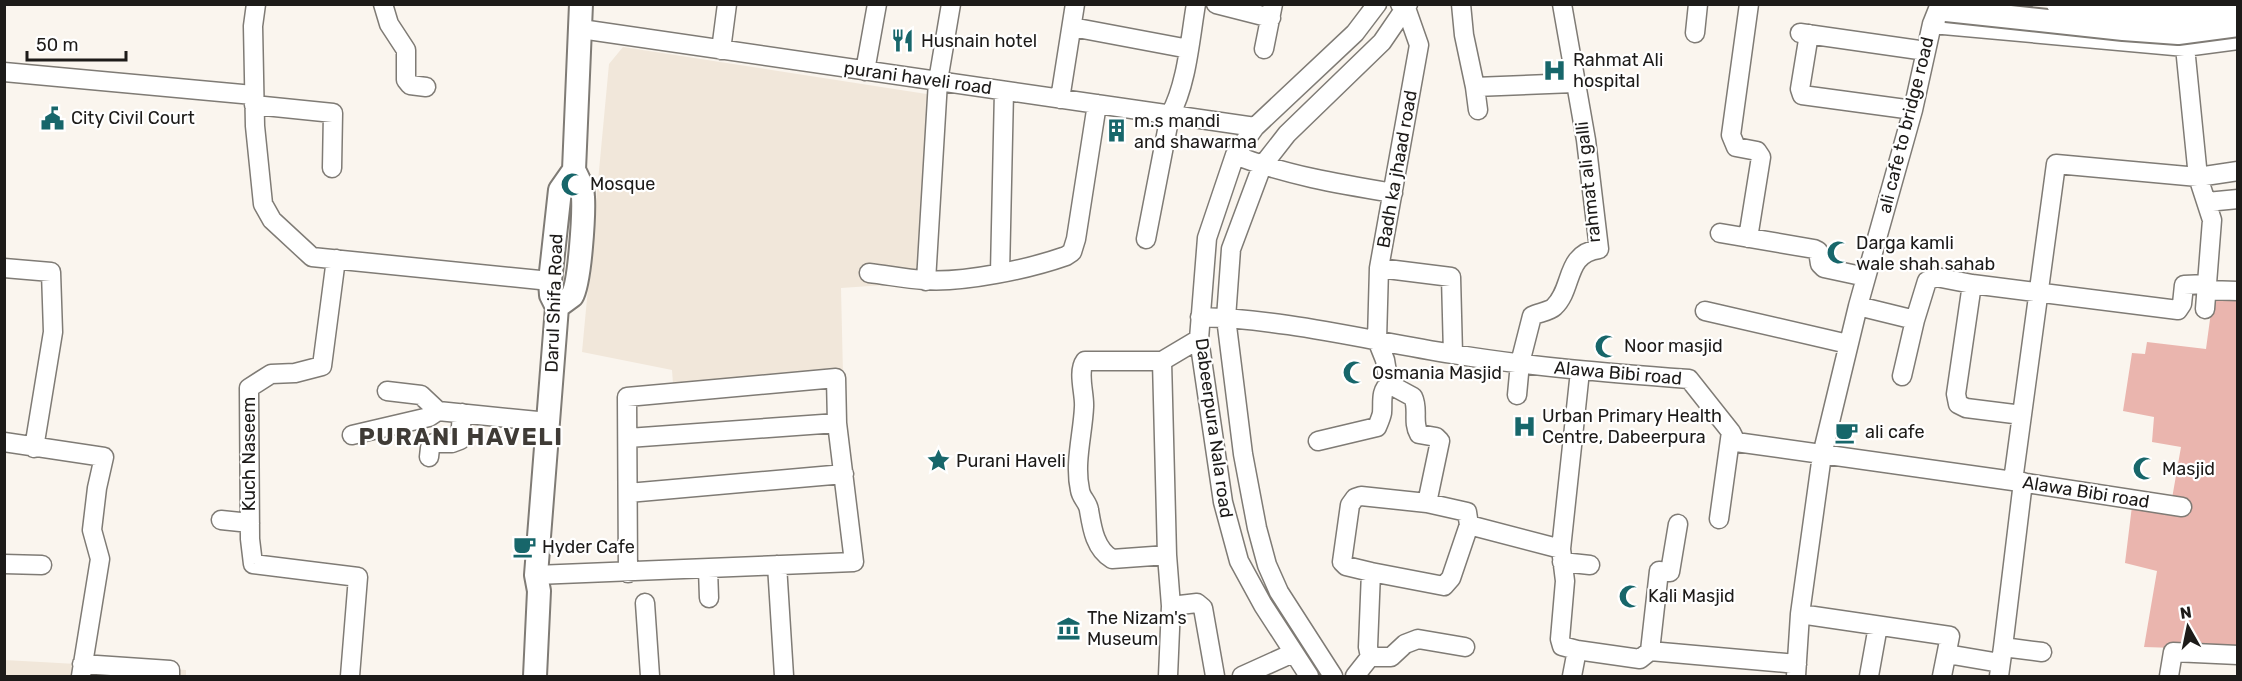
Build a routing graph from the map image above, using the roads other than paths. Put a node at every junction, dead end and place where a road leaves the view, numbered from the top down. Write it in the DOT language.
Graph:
graph roads {
  1 [pos="256,4"];
  2 [pos="382,4"];
  3 [pos="581,4"];
  4 [pos="728,4"];
  5 [pos="877,4"];
  6 [pos="951,4"];
  7 [pos="1075,4"];
  8 [pos="1196,4"];
  9 [pos="1216,4"];
  10 [pos="1377,4"];
  11 [pos="1461,4"];
  12 [pos="1562,4"];
  13 [pos="1698,4"];
  14 [pos="1749,4"];
  15 [pos="2058,4"];
  16 [pos="2210,4"];
  17 [pos="1404,6"];
  18 [pos="2238,9"];
  19 [pos="1272,11"];
  20 [pos="1939,13"];
  21 [pos="2238,25"];
  22 [pos="1072,27"];
  23 [pos="581,29"];
  24 [pos="1695,33"];
  25 [pos="2238,40"];
  26 [pos="2216,44"];
  27 [pos="2185,47"];
  28 [pos="1189,49"];
  29 [pos="721,50"];
  30 [pos="1264,50"];
  31 [pos="1926,51"];
  32 [pos="865,71"];
  33 [pos="4,72"];
  34 [pos="938,81"];
  35 [pos="1574,83"];
  36 [pos="426,87"];
  37 [pos="1475,87"];
  38 [pos="1004,91"];
  39 [pos="1060,99"];
  40 [pos="254,100"];
  41 [pos="1097,104"];
  42 [pos="1478,110"];
  43 [pos="1913,110"];
  44 [pos="1170,115"];
  45 [pos="1255,127"];
  46 [pos="1235,155"];
  47 [pos="1262,166"];
  48 [pos="332,168"];
  49 [pos="574,170"];
  50 [pos="2238,171"];
  51 [pos="2198,177"];
  52 [pos="1393,193"];
  53 [pos="2238,200"];
  54 [pos="2207,202"];
  55 [pos="1720,233"];
  56 [pos="1748,238"];
  57 [pos="1146,239"];
  58 [pos="336,259"];
  59 [pos="4,268"];
  60 [pos="1379,268"];
  61 [pos="869,273"];
  62 [pos="1000,273"];
  63 [pos="1866,277"];
  64 [pos="550,280"];
  65 [pos="926,280"];
  66 [pos="1972,284"];
  67 [pos="2207,287"];
  68 [pos="2238,291"];
  69 [pos="2040,292"];
  70 [pos="1858,306"];
  71 [pos="557,307"];
  72 [pos="2205,309"];
  73 [pos="1706,311"];
  74 [pos="1200,317"];
  75 [pos="1226,318"];
  76 [pos="1915,320"];
  77 [pos="1199,339"];
  78 [pos="1377,339"];
  79 [pos="1848,344"];
  80 [pos="1453,354"];
  81 [pos="1162,361"];
  82 [pos="1520,363"];
  83 [pos="1580,371"];
  84 [pos="1902,376"];
  85 [pos="1389,384"];
  86 [pos="387,391"];
  87 [pos="1516,395"];
  88 [pos="438,411"];
  89 [pos="462,413"];
  90 [pos="2022,416"];
  91 [pos="548,422"];
  92 [pos="837,423"];
  93 [pos="1731,432"];
  94 [pos="352,435"];
  95 [pos="628,438"];
  96 [pos="1318,441"];
  97 [pos="6,448"];
  98 [pos="34,448"];
  99 [pos="1822,455"];
  100 [pos="429,457"];
  101 [pos="844,474"];
  102 [pos="2018,482"];
  103 [pos="628,493"];
  104 [pos="1427,503"];
  105 [pos="2182,507"];
  106 [pos="1719,519"];
  107 [pos="221,520"];
  108 [pos="250,523"];
  109 [pos="1678,524"];
  110 [pos="1469,525"];
  111 [pos="1257,528"];
  112 [pos="1231,534"];
  113 [pos="1167,555"];
  114 [pos="1562,555"];
  115 [pos="4,564"];
  116 [pos="42,565"];
  117 [pos="777,565"];
  118 [pos="1590,565"];
  119 [pos="708,569"];
  120 [pos="1371,572"];
  121 [pos="628,573"];
  122 [pos="536,578"];
  123 [pos="709,598"];
  124 [pos="645,603"];
  125 [pos="1171,606"];
  126 [pos="1800,614"];
  127 [pos="1878,626"];
  128 [pos="1465,647"];
  129 [pos="1577,650"];
  130 [pos="1650,651"];
  131 [pos="2042,652"];
  132 [pos="1293,653"];
  133 [pos="1947,654"];
  134 [pos="2238,655"];
  135 [pos="1370,657"];
  136 [pos="2000,662"];
  137 [pos="82,670"];
  138 [pos="1796,670"];
  139 [pos="1166,673"];
  140 [pos="170,676"];
  141 [pos="350,676"];
  142 [pos="524,676"];
  143 [pos="535,676"];
  144 [pos="650,676"];
  145 [pos="784,676"];
  146 [pos="1215,676"];
  147 [pos="1242,676"];
  148 [pos="1309,676"];
  149 [pos="1333,676"];
  150 [pos="1355,676"];
  151 [pos="1572,676"];
  152 [pos="1869,676"];
  153 [pos="1942,676"];
  154 [pos="2169,676"];
  1 -- 40 [label="street"];
  2 -- 36 [label="street"];
  3 -- 23 [label="main road, Darul Shifa Road"];
  4 -- 29 [label="street"];
  5 -- 32 [label="street"];
  6 -- 34 [label="street"];
  7 -- 22 [label="street"];
  8 -- 28 [label="street"];
  9 -- 19 [label="street"];
  10 -- 45 [label="street, Dabeerpura Nala road"];
  11 -- 37 [label="street"];
  12 -- 35 [label="street, rahmat ali galli"];
  13 -- 24 [label="street"];
  14 -- 56 [label="street"];
  15 -- 18 [label="main road, bridge"];
  16 -- 26 [label="street"];
  17 -- 47 [label="street, Dabeerpura Nala road"];
  17 -- 52 [label="street, Badh ka jhaad road"];
  19 -- 30 [label="street"];
  20 -- 21 [label="main road, bridge"];
  20 -- 27 [label="street"];
  20 -- 31 [label="street, ali cafe to bridge road"];
  22 -- 28 [label="street"];
  22 -- 39 [label="street"];
  23 -- 29 [label="street, purani haveli road"];
  23 -- 49 [label="main road, Darul Shifa Road"];
  25 -- 26 [label="street"];
  26 -- 27 [label="street"];
  27 -- 51 [label="street"];
  28 -- 44 [label="street"];
  29 -- 32 [label="street, purani haveli road"];
  31 -- 43 [label="street, ali cafe to bridge road"];
  31 -- 43 [label="street"];
  32 -- 34 [label="street, purani haveli road"];
  33 -- 40 [label="street"];
  34 -- 38 [label="street, purani haveli road"];
  34 -- 65 [label="street"];
  35 -- 37 [label="street"];
  35 -- 82 [label="street, rahmat ali galli"];
  37 -- 42 [label="street"];
  38 -- 39 [label="street, purani haveli road"];
  38 -- 62 [label="street"];
  39 -- 41 [label="street, purani haveli road"];
  40 -- 48 [label="street"];
  40 -- 58 [label="street"];
  41 -- 44 [label="street, purani haveli road"];
  41 -- 62 [label="street"];
  43 -- 63 [label="street, ali cafe to bridge road"];
  44 -- 45 [label="street, purani haveli road"];
  44 -- 57 [label="street"];
  45 -- 46 [label="street, Dabeerpura Nala road"];
  46 -- 47 [label="street"];
  46 -- 74 [label="street, Dabeerpura Nala road"];
  47 -- 52 [label="street"];
  47 -- 75 [label="street, Dabeerpura Nala road"];
  49 -- 64 [label="main road, Darul Shifa Road"];
  49 -- 71 [label="main road"];
  50 -- 51 [label="street"];
  51 -- 54 [label="street"];
  51 -- 69 [label="street"];
  52 -- 60 [label="street, Badh ka jhaad road"];
  53 -- 54 [label="street"];
  54 -- 67 [label="street"];
  55 -- 56 [label="street"];
  56 -- 63 [label="street"];
  58 -- 64 [label="street"];
  58 -- 108 [label="street, Kuch Naseem"];
  59 -- 98 [label="street"];
  60 -- 78 [label="street, Badh ka jhaad road"];
  60 -- 80 [label="street"];
  61 -- 65 [label="street"];
  62 -- 65 [label="street"];
  63 -- 70 [label="street, ali cafe to bridge road"];
  64 -- 71 [label="main road, Darul Shifa Road"];
  66 -- 69 [label="street"];
  66 -- 76 [label="street"];
  66 -- 90 [label="street"];
  67 -- 68 [label="street"];
  67 -- 69 [label="street"];
  67 -- 72 [label="street"];
  69 -- 90 [label="street"];
  70 -- 76 [label="street"];
  70 -- 79 [label="street, ali cafe to bridge road"];
  71 -- 91 [label="main road, Darul Shifa Road"];
  73 -- 79 [label="street"];
  74 -- 75 [label="street, Alawa Bibi road"];
  74 -- 77 [label="street, Dabeerpura Nala road"];
  75 -- 78 [label="street, Alawa Bibi road"];
  75 -- 111 [label="street, Dabeerpura Nala road"];
  76 -- 84 [label="street"];
  77 -- 81 [label="street"];
  77 -- 112 [label="street, Dabeerpura Nala road"];
  78 -- 80 [label="street, Alawa Bibi road"];
  78 -- 85 [label="street, Badh ka jhaad road"];
  79 -- 99 [label="street, ali cafe to bridge road"];
  80 -- 82 [label="street, Alawa Bibi road"];
  81 -- 113 [label="street"];
  81 -- 113 [label="street"];
  82 -- 83 [label="street, Alawa Bibi road"];
  82 -- 87 [label="street"];
  83 -- 93 [label="street, Alawa Bibi road"];
  83 -- 114 [label="street"];
  85 -- 96 [label="street"];
  85 -- 104 [label="street"];
  86 -- 88 [label="street"];
  88 -- 89 [label="street"];
  88 -- 94 [label="street"];
  89 -- 91 [label="street"];
  89 -- 100 [label="street"];
  90 -- 102 [label="street"];
  91 -- 122 [label="main road, Darul Shifa Road"];
  92 -- 95 [label="street"];
  92 -- 95 [label="street"];
  92 -- 101 [label="street"];
  93 -- 99 [label="street, Alawa Bibi road"];
  93 -- 106 [label="street"];
  95 -- 103 [label="street"];
  97 -- 98 [label="street"];
  98 -- 137 [label="street"];
  99 -- 102 [label="street, Alawa Bibi road"];
  99 -- 126 [label="street, ali cafe to bridge road"];
  101 -- 103 [label="street"];
  101 -- 117 [label="street"];
  102 -- 105 [label="street, Alawa Bibi road"];
  102 -- 136 [label="street"];
  103 -- 121 [label="street"];
  104 -- 110 [label="street"];
  104 -- 120 [label="street"];
  107 -- 108 [label="street"];
  108 -- 141 [label="street, Kuch Naseem"];
  109 -- 130 [label="street"];
  110 -- 114 [label="street"];
  110 -- 120 [label="street"];
  111 -- 112 [label="street"];
  111 -- 149 [label="street, Dabeerpura Nala road"];
  112 -- 132 [label="street, Dabeerpura Nala road"];
  113 -- 125 [label="street"];
  114 -- 118 [label="street"];
  114 -- 129 [label="street"];
  115 -- 116 [label="street"];
  117 -- 119 [label="street"];
  117 -- 145 [label="street"];
  119 -- 121 [label="street"];
  119 -- 123 [label="street"];
  120 -- 135 [label="street"];
  121 -- 122 [label="street"];
  122 -- 142 [label="main road"];
  122 -- 143 [label="main road, Darul Shifa Road"];
  124 -- 144 [label="street"];
  125 -- 139 [label="street"];
  125 -- 146 [label="street"];
  126 -- 127 [label="street"];
  126 -- 138 [label="street, ali cafe to bridge road"];
  127 -- 133 [label="street"];
  127 -- 152 [label="street"];
  128 -- 135 [label="street"];
  129 -- 130 [label="street"];
  129 -- 151 [label="street"];
  130 -- 138 [label="street"];
  131 -- 136 [label="street"];
  132 -- 147 [label="street"];
  132 -- 148 [label="street, Dabeerpura Nala road"];
  133 -- 136 [label="street"];
  133 -- 153 [label="street"];
  134 -- 154 [label="street"];
  135 -- 150 [label="street"];
  137 -- 140 [label="street"];
}
